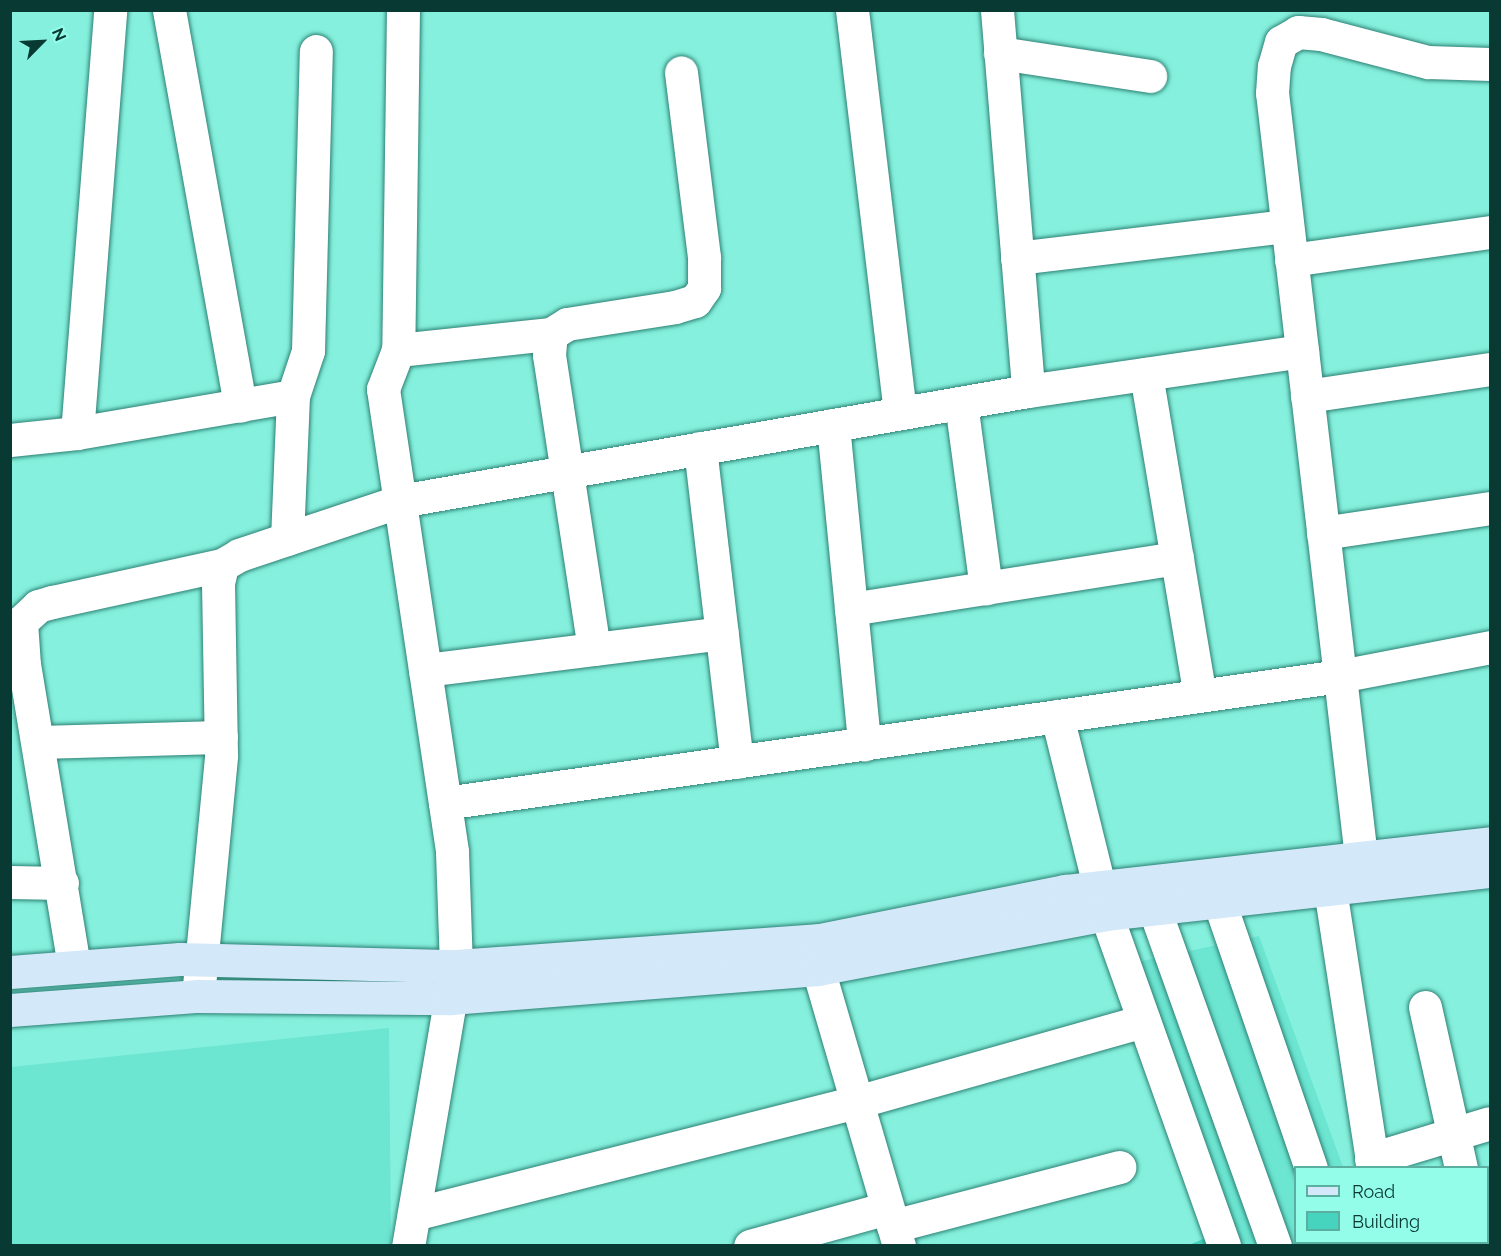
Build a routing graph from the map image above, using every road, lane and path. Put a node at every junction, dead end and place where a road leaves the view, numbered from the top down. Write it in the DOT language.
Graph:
graph roads {
  1 [pos="110,10"];
  2 [pos="169,10"];
  3 [pos="403,10"];
  4 [pos="852,10"];
  5 [pos="997,10"];
  6 [pos="316,51"];
  7 [pos="1000,53"];
  8 [pos="1491,64"];
  9 [pos="681,72"];
  10 [pos="1150,76"];
  11 [pos="1287,225"];
  12 [pos="1491,232"];
  13 [pos="1017,258"];
  14 [pos="1291,260"];
  15 [pos="551,334"];
  16 [pos="398,350"];
  17 [pos="1302,351"];
  18 [pos="1491,369"];
  19 [pos="1146,374"];
  20 [pos="1028,391"];
  21 [pos="293,396"];
  22 [pos="1307,396"];
  23 [pos="961,403"];
  24 [pos="240,406"];
  25 [pos="900,413"];
  26 [pos="833,425"];
  27 [pos="77,433"];
  28 [pos="10,440"];
  29 [pos="700,448"];
  30 [pos="567,472"];
  31 [pos="400,501"];
  32 [pos="1491,508"];
  33 [pos="1323,532"];
  34 [pos="287,539"];
  35 [pos="1177,558"];
  36 [pos="222,565"];
  37 [pos="986,588"];
  38 [pos="850,609"];
  39 [pos="722,633"];
  40 [pos="16,634"];
  41 [pos="1491,647"];
  42 [pos="594,649"];
  43 [pos="425,670"];
  44 [pos="1340,676"];
  45 [pos="1200,696"];
  46 [pos="1057,716"];
  47 [pos="27,725"];
  48 [pos="221,738"];
  49 [pos="864,744"];
  50 [pos="737,762"];
  51 [pos="445,803"];
  52 [pos="1491,843"];
  53 [pos="1365,871"];
  54 [pos="1491,871"];
  55 [pos="10,882"];
  56 [pos="62,883"];
  57 [pos="1213,888"];
  58 [pos="1330,889"];
  59 [pos="1149,896"];
  60 [pos="1102,901"];
  61 [pos="857,948"];
  62 [pos="201,959"];
  63 [pos="74,966"];
  64 [pos="456,966"];
  65 [pos="818,969"];
  66 [pos="10,972"];
  67 [pos="198,996"];
  68 [pos="451,998"];
  69 [pos="1425,1007"];
  70 [pos="10,1010"];
  71 [pos="1144,1021"];
  72 [pos="857,1102"];
  73 [pos="1491,1123"];
  74 [pos="1457,1153"];
  75 [pos="1372,1163"];
  76 [pos="1311,1166"];
  77 [pos="1119,1167"];
  78 [pos="414,1214"];
  79 [pos="893,1227"];
  80 [pos="408,1245"];
  81 [pos="750,1245"];
  82 [pos="1224,1245"];
  83 [pos="1275,1245"];
  1 -- 27 [label="street"];
  2 -- 24 [label="street"];
  3 -- 16 [label="street"];
  4 -- 25 [label="street"];
  5 -- 7 [label="street"];
  6 -- 21 [label="street"];
  7 -- 10 [label="street"];
  7 -- 13 [label="street"];
  8 -- 11 [label="street"];
  9 -- 15 [label="street"];
  11 -- 13 [label="street"];
  11 -- 14 [label="street"];
  12 -- 14 [label="street"];
  13 -- 20 [label="street"];
  14 -- 17 [label="street"];
  15 -- 16 [label="street"];
  15 -- 30 [label="street"];
  16 -- 31 [label="street"];
  17 -- 19 [label="street"];
  17 -- 22 [label="street"];
  18 -- 22 [label="street"];
  19 -- 20 [label="street"];
  19 -- 35 [label="street"];
  20 -- 23 [label="street"];
  21 -- 24 [label="street"];
  21 -- 34 [label="street"];
  22 -- 33 [label="street"];
  23 -- 25 [label="street"];
  23 -- 37 [label="street"];
  24 -- 27 [label="street"];
  25 -- 26 [label="street"];
  26 -- 29 [label="street"];
  26 -- 38 [label="street"];
  27 -- 28 [label="street"];
  29 -- 30 [label="street"];
  29 -- 39 [label="street"];
  30 -- 31 [label="street"];
  30 -- 42 [label="street"];
  31 -- 34 [label="street"];
  31 -- 43 [label="street"];
  32 -- 33 [label="street"];
  33 -- 44 [label="street"];
  34 -- 36 [label="street"];
  35 -- 37 [label="street"];
  35 -- 45 [label="street"];
  36 -- 40 [label="street"];
  36 -- 48 [label="street"];
  37 -- 38 [label="street"];
  38 -- 49 [label="street"];
  39 -- 42 [label="street"];
  39 -- 50 [label="street"];
  40 -- 47 [label="street"];
  41 -- 44 [label="street"];
  42 -- 43 [label="street"];
  43 -- 51 [label="street"];
  44 -- 45 [label="street"];
  44 -- 53 [label="street"];
  45 -- 46 [label="street"];
  46 -- 49 [label="street"];
  46 -- 60 [label="street"];
  47 -- 48 [label="street"];
  47 -- 56 [label="street"];
  48 -- 62 [label="street"];
  49 -- 50 [label="street"];
  50 -- 51 [label="street"];
  51 -- 64 [label="street"];
  52 -- 53 [label="main road"];
  53 -- 54 [label="main road"];
  53 -- 57 [label="main road"];
  53 -- 58 [label="main road"];
  55 -- 56 [label="street"];
  56 -- 63 [label="street"];
  57 -- 58 [label="main road"];
  57 -- 59 [label="main road"];
  57 -- 76 [label="street"];
  58 -- 75 [label="street"];
  59 -- 60 [label="main road"];
  59 -- 83 [label="street"];
  60 -- 61 [label="main road"];
  60 -- 71 [label="street"];
  61 -- 64 [label="main road"];
  61 -- 65 [label="main road"];
  62 -- 63 [label="main road"];
  62 -- 64 [label="main road"];
  62 -- 67 [label="street"];
  63 -- 66 [label="main road"];
  64 -- 68 [label="street"];
  65 -- 68 [label="main road"];
  65 -- 72 [label="street"];
  67 -- 68 [label="main road"];
  67 -- 70 [label="main road"];
  68 -- 78 [label="street"];
  69 -- 74 [label="street"];
  71 -- 72 [label="street"];
  71 -- 82 [label="street"];
  72 -- 78 [label="street"];
  72 -- 79 [label="street"];
  73 -- 74 [label="street"];
  74 -- 75 [label="street"];
  77 -- 79 [label="street"];
  78 -- 80 [label="street"];
  79 -- 81 [label="street"];
}
